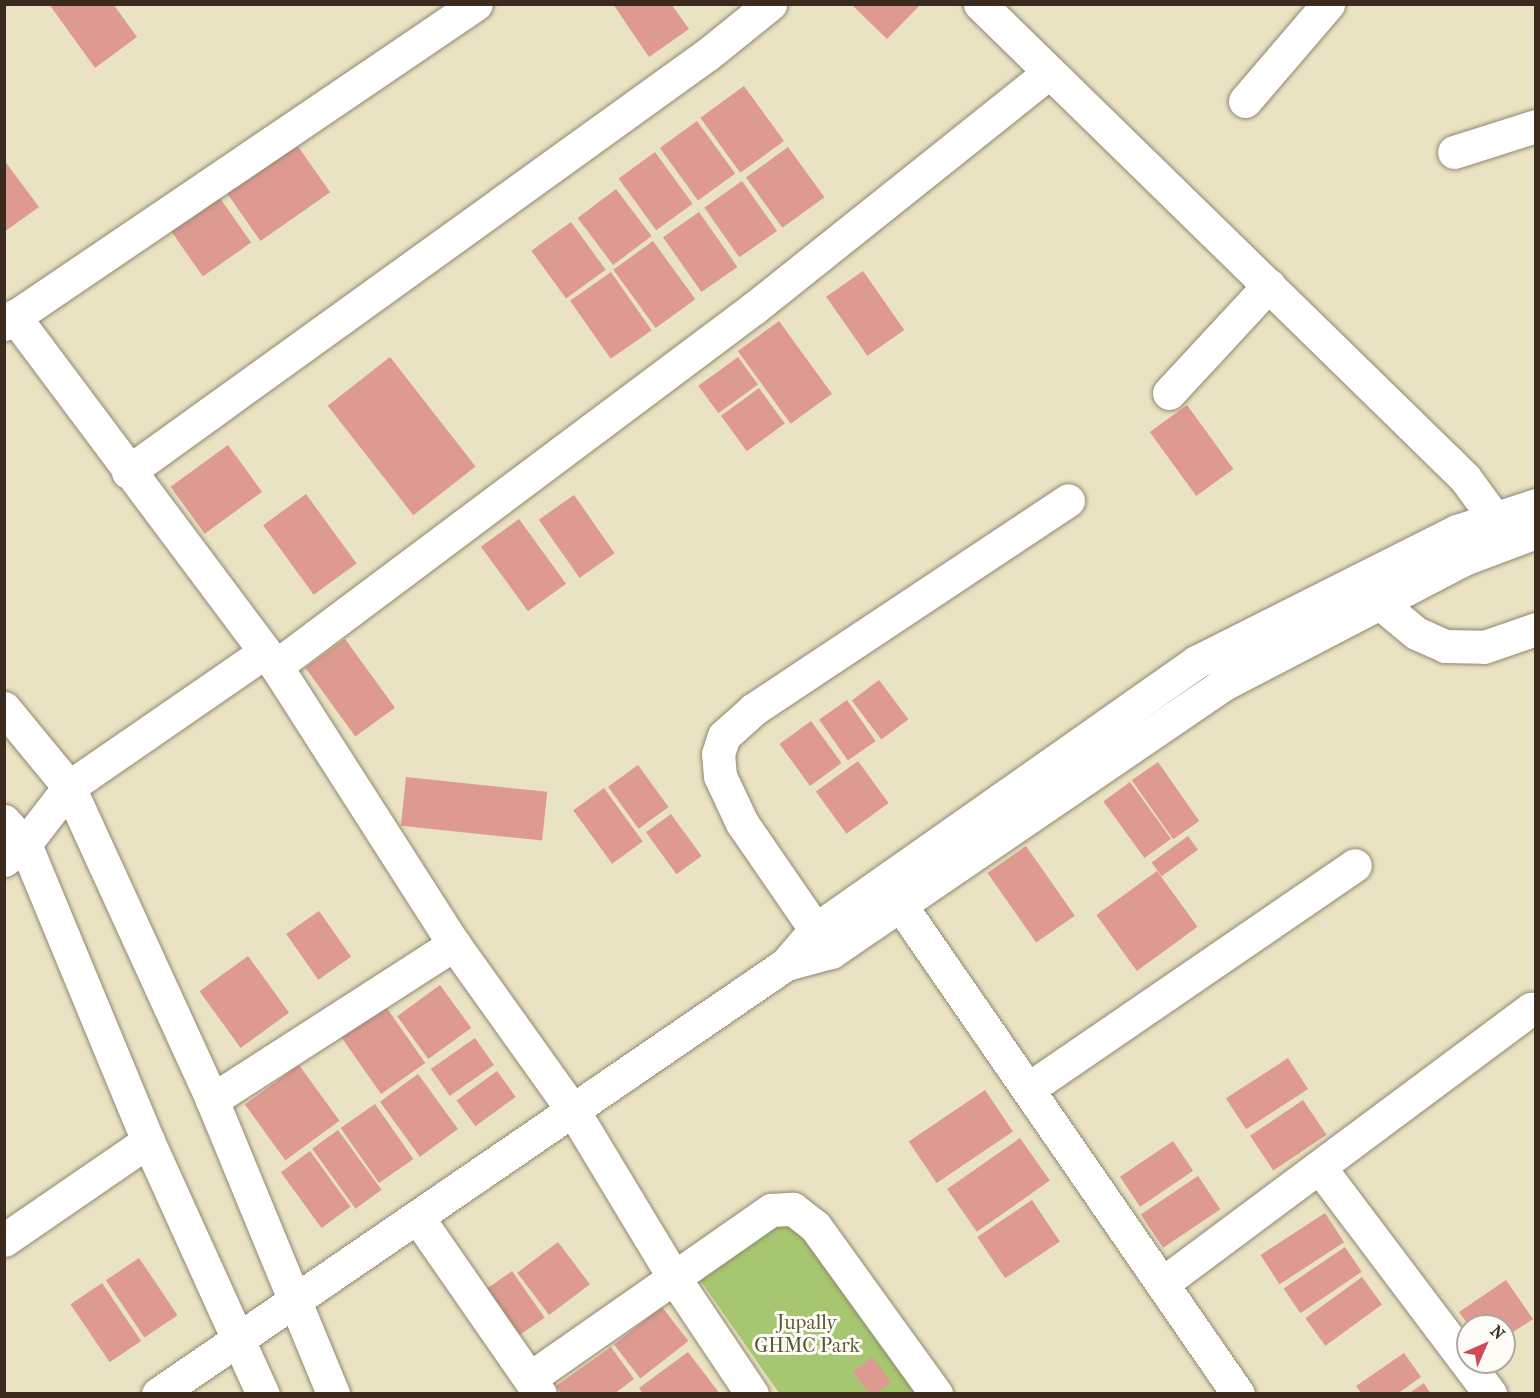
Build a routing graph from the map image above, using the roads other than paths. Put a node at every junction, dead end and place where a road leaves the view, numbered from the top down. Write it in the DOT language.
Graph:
graph roads {
  1 [pos="476,4"];
  2 [pos="771,4"];
  3 [pos="980,4"];
  4 [pos="1328,4"];
  5 [pos="1048,73"];
  6 [pos="1245,101"];
  7 [pos="1536,126"];
  8 [pos="1454,152"];
  9 [pos="1269,285"];
  10 [pos="9,320"];
  11 [pos="1169,393"];
  12 [pos="128,472"];
  13 [pos="1068,500"];
  14 [pos="1536,505"];
  15 [pos="1500,530"];
  16 [pos="1536,532"];
  17 [pos="1380,603"];
  18 [pos="1536,630"];
  19 [pos="270,659"];
  20 [pos="4,708"];
  21 [pos="69,787"];
  22 [pos="11,842"];
  23 [pos="1355,865"];
  24 [pos="891,892"];
  25 [pos="823,941"];
  26 [pos="454,944"];
  27 [pos="1532,1009"];
  28 [pos="1028,1089"];
  29 [pos="212,1100"];
  30 [pos="574,1112"];
  31 [pos="148,1141"];
  32 [pos="1320,1168"];
  33 [pos="418,1218"];
  34 [pos="4,1240"];
  35 [pos="674,1276"];
  36 [pos="1162,1282"];
  37 [pos="295,1301"];
  38 [pos="238,1341"];
  39 [pos="535,1386"];
  40 [pos="1231,1391"];
  41 [pos="158,1394"];
  42 [pos="264,1394"];
  43 [pos="333,1394"];
  44 [pos="752,1394"];
  45 [pos="936,1394"];
  46 [pos="1490,1394"];
  1 -- 10 [label="street"];
  2 -- 12 [label="street"];
  3 -- 5 [label="street"];
  4 -- 6 [label="street"];
  5 -- 9 [label="street"];
  5 -- 19 [label="street"];
  7 -- 8 [label="street"];
  9 -- 11 [label="street"];
  9 -- 15 [label="street"];
  10 -- 12 [label="street"];
  12 -- 19 [label="street"];
  13 -- 25 [label="street"];
  14 -- 15 [label="street"];
  15 -- 16 [label="street"];
  15 -- 17 [label="street"];
  15 -- 24 [label="street"];
  17 -- 18 [label="street"];
  17 -- 24 [label="street"];
  19 -- 21 [label="street"];
  19 -- 26 [label="street"];
  20 -- 21 [label="street"];
  21 -- 22 [label="street"];
  21 -- 29 [label="street"];
  22 -- 31 [label="street"];
  23 -- 28 [label="street"];
  24 -- 25 [label="street"];
  24 -- 28 [label="street"];
  25 -- 30 [label="street"];
  26 -- 29 [label="street"];
  26 -- 30 [label="street"];
  27 -- 32 [label="street"];
  28 -- 36 [label="street"];
  29 -- 37 [label="street"];
  30 -- 33 [label="street"];
  30 -- 35 [label="street"];
  31 -- 34 [label="street"];
  31 -- 38 [label="street"];
  32 -- 36 [label="street"];
  32 -- 46 [label="street"];
  33 -- 37 [label="street"];
  33 -- 39 [label="street"];
  35 -- 39 [label="street"];
  35 -- 44 [label="street"];
  35 -- 45 [label="street"];
  36 -- 40 [label="street"];
  37 -- 38 [label="street"];
  37 -- 43 [label="street"];
  38 -- 41 [label="street"];
  38 -- 42 [label="street"];
}
